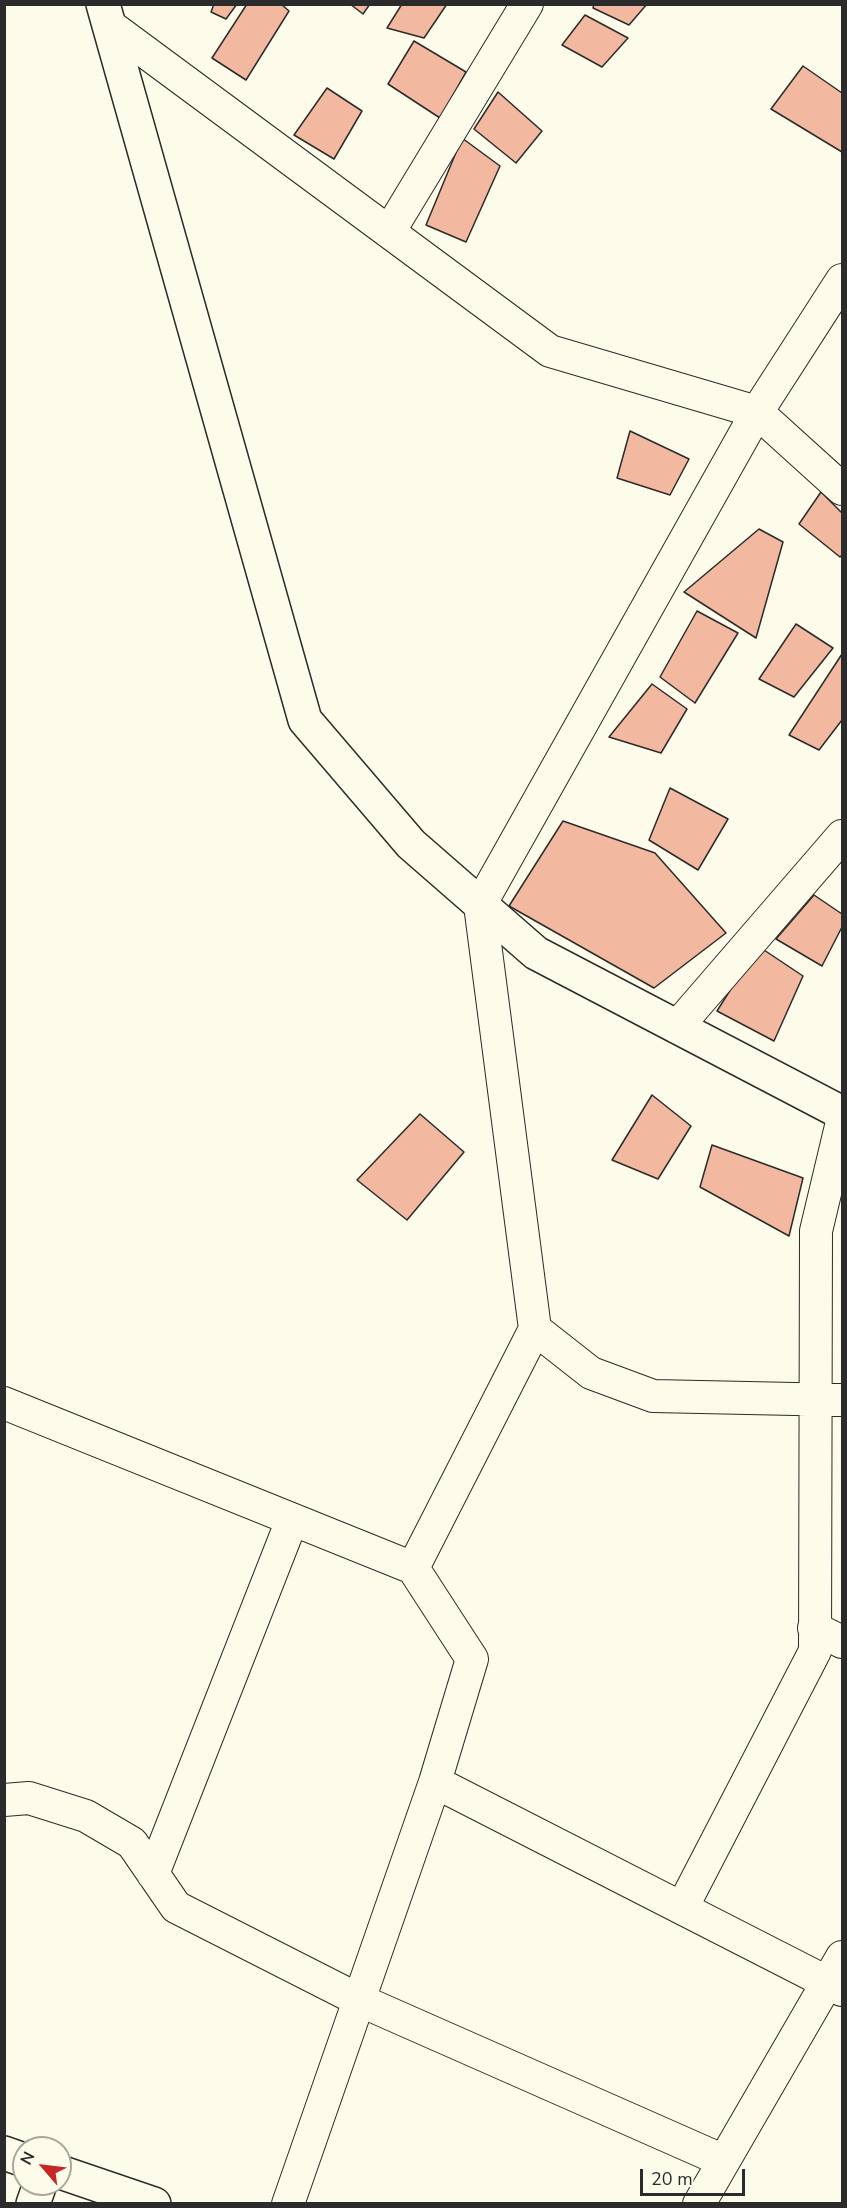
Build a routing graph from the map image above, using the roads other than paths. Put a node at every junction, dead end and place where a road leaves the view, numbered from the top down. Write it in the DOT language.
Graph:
graph roads {
  1 [pos="526,4"];
  2 [pos="106,15"];
  3 [pos="390,232"];
  4 [pos="843,280"];
  5 [pos="757,412"];
  6 [pos="843,489"];
  7 [pos="843,836"];
  8 [pos="480,905"];
  9 [pos="677,1027"];
  10 [pos="843,1113"];
  11 [pos="843,1122"];
  12 [pos="535,1329"];
  13 [pos="829,1400"];
  14 [pos="4,1403"];
  15 [pos="292,1520"];
  16 [pos="413,1568"];
  17 [pos="814,1628"];
  18 [pos="843,1642"];
  19 [pos="435,1782"];
  20 [pos="4,1800"];
  21 [pos="153,1874"];
  22 [pos="682,1908"];
  23 [pos="838,1976"];
  24 [pos="359,2000"];
  25 [pos="724,2161"];
  26 [pos="72,2176"];
  27 [pos="154,2204"];
  28 [pos="288,2204"];
  29 [pos="699,2204"];
  1 -- 3 [label="street"];
  2 -- 3 [label="street"];
  2 -- 8 [label="street"];
  3 -- 5 [label="street"];
  4 -- 5 [label="street"];
  5 -- 6 [label="street"];
  5 -- 8 [label="street"];
  7 -- 9 [label="street"];
  8 -- 9 [label="street"];
  8 -- 12 [label="street"];
  9 -- 10 [label="street"];
  11 -- 13 [label="street"];
  12 -- 13 [label="street"];
  12 -- 16 [label="street"];
  13 -- 17 [label="street"];
  14 -- 15 [label="street"];
  15 -- 16 [label="street"];
  15 -- 21 [label="street"];
  16 -- 19 [label="street"];
  17 -- 18 [label="street"];
  17 -- 22 [label="street"];
  19 -- 22 [label="street"];
  19 -- 24 [label="street"];
  20 -- 21 [label="street"];
  21 -- 24 [label="street"];
  22 -- 23 [label="street"];
  23 -- 25 [label="street"];
  24 -- 25 [label="street"];
  24 -- 28 [label="street"];
  25 -- 29 [label="street"];
  26 -- 27 [label="street"];
}
